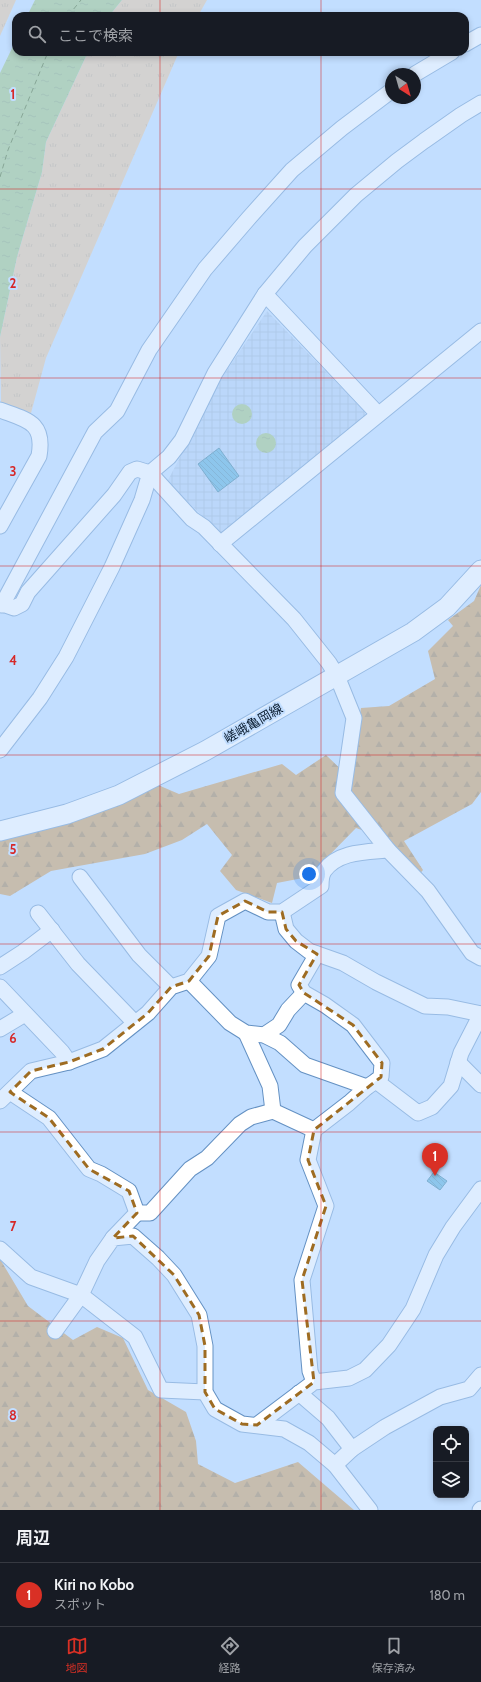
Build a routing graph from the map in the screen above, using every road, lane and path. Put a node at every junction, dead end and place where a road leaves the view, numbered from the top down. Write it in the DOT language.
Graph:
graph roads {
  1 [pos="481,35"];
  2 [pos="469,42"];
  3 [pos="445,56"];
  4 [pos="421,70"];
  5 [pos="385,96"];
  6 [pos="481,103"];
  7 [pos="265,294"];
  8 [pos="481,331"];
  9 [pos="0,410"];
  10 [pos="378,414"];
  11 [pos="150,472"];
  12 [pos="0,526"];
  13 [pos="220,544"];
  14 [pos="481,570"];
  15 [pos="1,604"];
  16 [pos="337,676"];
  17 [pos="0,750"];
  18 [pos="0,831"];
  19 [pos="388,850"];
  20 [pos="80,877"];
  21 [pos="282,912"];
  22 [pos="38,913"];
  23 [pos="52,930"];
  24 [pos="317,954"];
  25 [pos="481,958"];
  26 [pos="0,967"];
  27 [pos="189,981"];
  28 [pos="0,986"];
  29 [pos="171,987"];
  30 [pos="304,993"];
  31 [pos="25,1014"];
  32 [pos="481,1014"];
  33 [pos="135,1023"];
  34 [pos="0,1029"];
  35 [pos="246,1033"];
  36 [pos="264,1035"];
  37 [pos="69,1062"];
  38 [pos="458,1062"];
  39 [pos="371,1084"];
  40 [pos="481,1085"];
  41 [pos="5,1096"];
  42 [pos="272,1110"];
  43 [pos="314,1130"];
  44 [pos="481,1189"];
  45 [pos="137,1213"];
  46 [pos="113,1238"];
  47 [pos="0,1250"];
  48 [pos="81,1295"];
  49 [pos="55,1331"];
  50 [pos="481,1375"];
  51 [pos="314,1382"];
  52 [pos="205,1392"];
  53 [pos="298,1393"];
  54 [pos="257,1425"];
  55 [pos="352,1449"];
  56 [pos="335,1465"];
  57 [pos="370,1510"];
  1 -- 2 [label="street"];
  3 -- 4 [label="street"];
  5 -- 15 [label="street"];
  6 -- 7 [label="street"];
  7 -- 10 [label="street"];
  7 -- 11 [label="street"];
  8 -- 10 [label="street"];
  9 -- 12 [label="street"];
  10 -- 13 [label="street"];
  11 -- 13 [label="street"];
  11 -- 15 [label="street"];
  11 -- 17 [label="street"];
  13 -- 16 [label="street"];
  14 -- 16 [label="main road, 嵯峨亀岡線"];
  16 -- 18 [label="main road, 嵯峨亀岡線"];
  16 -- 19 [label="street"];
  19 -- 21 [label="street"];
  19 -- 25 [label="street"];
  20 -- 29 [label="street"];
  21 -- 24 [label="street"];
  21 -- 27 [label="street"];
  22 -- 23 [label="street"];
  23 -- 26 [label="street"];
  23 -- 33 [label="street"];
  24 -- 30 [label="street"];
  24 -- 32 [label="street"];
  27 -- 29 [label="street"];
  27 -- 35 [label="street"];
  28 -- 31 [label="street"];
  29 -- 33 [label="street"];
  30 -- 36 [label="street"];
  30 -- 39 [label="street"];
  31 -- 34 [label="street"];
  31 -- 37 [label="street"];
  32 -- 38 [label="street"];
  33 -- 37 [label="street"];
  35 -- 36 [label="street"];
  35 -- 42 [label="street"];
  36 -- 39 [label="street"];
  37 -- 41 [label="street"];
  38 -- 39 [label="street"];
  38 -- 40 [label="street"];
  39 -- 43 [label="street"];
  41 -- 45 [label="street"];
  42 -- 43 [label="street"];
  42 -- 45 [label="street"];
  43 -- 51 [label="street"];
  44 -- 51 [label="street"];
  45 -- 46 [label="street"];
  46 -- 48 [label="street"];
  46 -- 52 [label="street"];
  47 -- 48 [label="street"];
  48 -- 49 [label="street"];
  48 -- 52 [label="street"];
  50 -- 55 [label="street"];
  51 -- 53 [label="street"];
  52 -- 54 [label="street"];
  53 -- 54 [label="street"];
  53 -- 55 [label="street"];
  54 -- 56 [label="street"];
  55 -- 56 [label="street"];
  56 -- 57 [label="street"];
}
